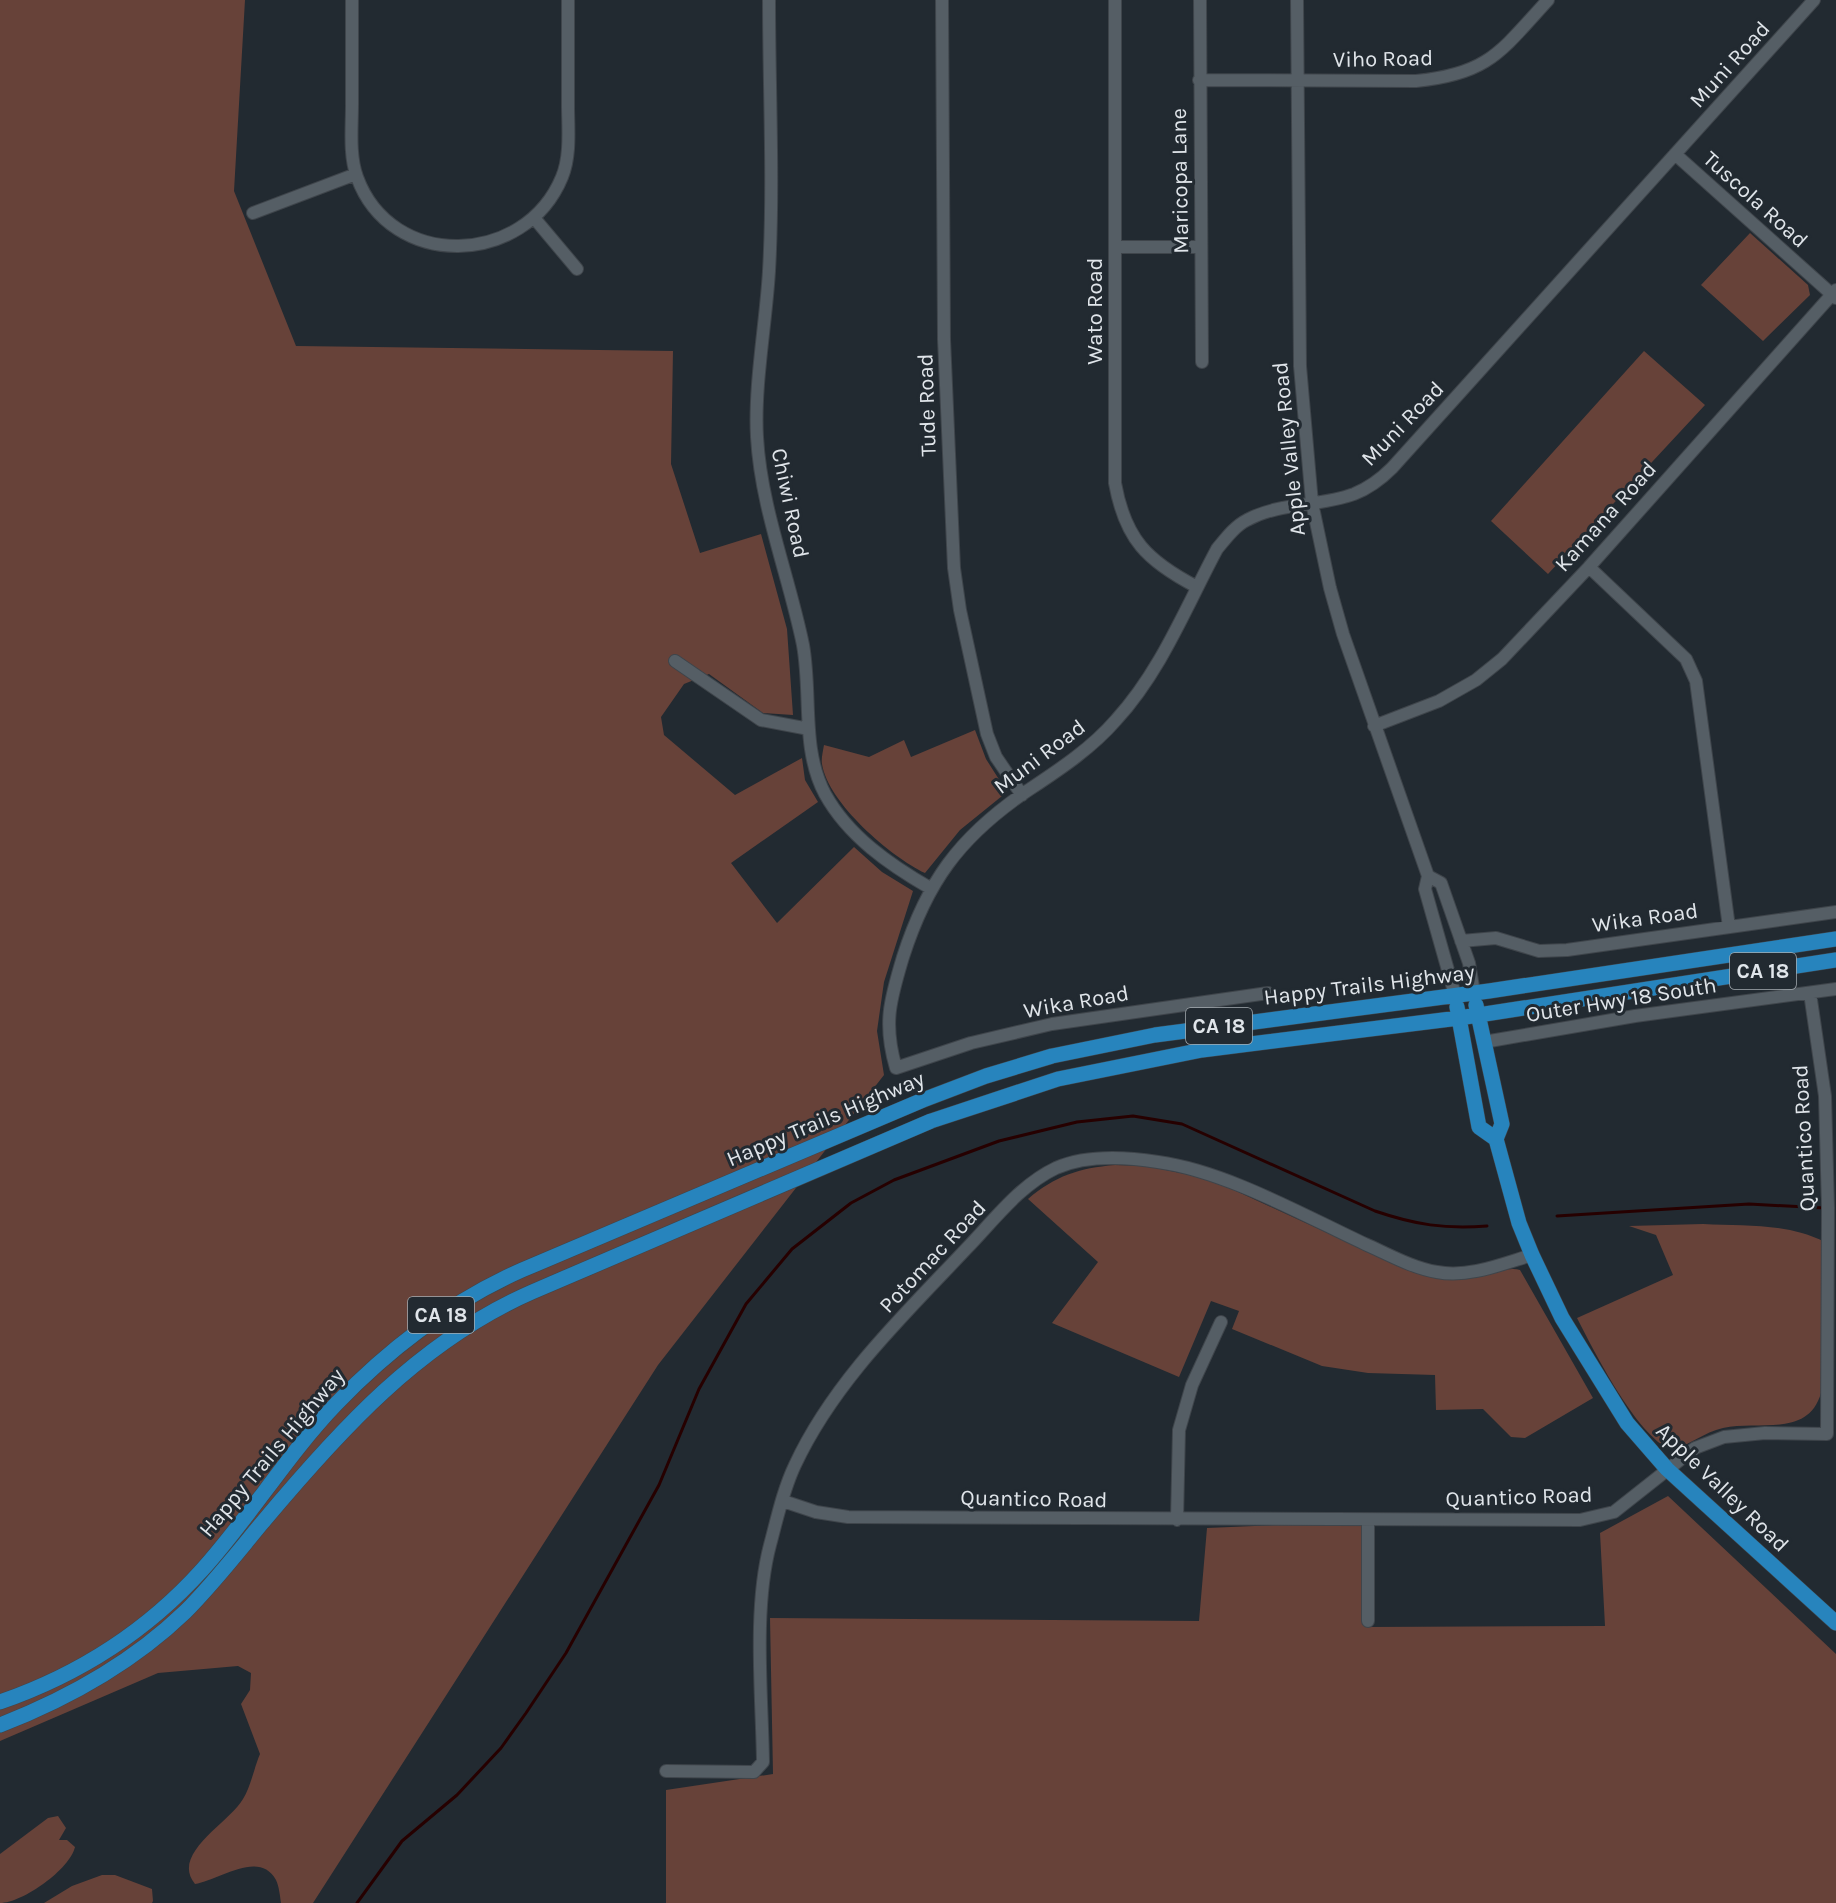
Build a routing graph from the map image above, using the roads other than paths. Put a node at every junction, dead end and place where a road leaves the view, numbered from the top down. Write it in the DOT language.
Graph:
graph roads {
  1 [pos="352,0"];
  2 [pos="568,0"];
  3 [pos="769,0"];
  4 [pos="942,0"];
  5 [pos="1115,0"];
  6 [pos="1200,0"];
  7 [pos="1297,0"];
  8 [pos="1548,0"];
  9 [pos="1814,0"];
  10 [pos="1199,80"];
  11 [pos="1297,80"];
  12 [pos="1675,154"];
  13 [pos="356,174"];
  14 [pos="253,213"];
  15 [pos="535,219"];
  16 [pos="1115,247"];
  17 [pos="1201,247"];
  18 [pos="578,269"];
  19 [pos="1835,294"];
  20 [pos="1202,362"];
  21 [pos="1312,503"];
  22 [pos="1589,567"];
  23 [pos="1197,587"];
  24 [pos="675,661"];
  25 [pos="1374,726"];
  26 [pos="809,729"];
  27 [pos="1022,795"];
  28 [pos="1428,876"];
  29 [pos="930,888"];
  30 [pos="1836,912"];
  31 [pos="1729,927"];
  32 [pos="1836,939"];
  33 [pos="1461,941"];
  34 [pos="1836,960"];
  35 [pos="1836,989"];
  36 [pos="1268,993"];
  37 [pos="1474,993"];
  38 [pos="1810,993"];
  39 [pos="1455,995"];
  40 [pos="1478,1015"];
  41 [pos="1459,1017"];
  42 [pos="1484,1042"];
  43 [pos="896,1068"];
  44 [pos="1496,1139"];
  45 [pos="1532,1255"];
  46 [pos="1221,1322"];
  47 [pos="1667,1469"];
  48 [pos="783,1501"];
  49 [pos="1176,1520"];
  50 [pos="1368,1521"];
  51 [pos="1368,1621"];
  52 [pos="1836,1623"];
  53 [pos="0,1702"];
  54 [pos="0,1725"];
  55 [pos="666,1771"];
  1 -- 13 [label="street"];
  2 -- 15 [label="street"];
  3 -- 26 [label="street, Chiwi Road"];
  4 -- 27 [label="street, Tude Road"];
  5 -- 16 [label="street, Wato Road"];
  6 -- 10 [label="street, Maricopa Lane"];
  7 -- 11 [label="street, Apple Valley Road"];
  8 -- 11 [label="street, Viho Road"];
  9 -- 12 [label="street, Muni Road"];
  10 -- 11 [label="street, Viho Road"];
  10 -- 17 [label="street, Maricopa Lane"];
  11 -- 21 [label="street, Apple Valley Road"];
  12 -- 19 [label="street, Tuscola Road"];
  12 -- 21 [label="street, Muni Road"];
  13 -- 14 [label="street"];
  13 -- 15 [label="street"];
  15 -- 18 [label="street"];
  16 -- 17 [label="street"];
  16 -- 23 [label="street, Wato Road"];
  17 -- 20 [label="street, Maricopa Lane"];
  19 -- 22 [label="street, Kamana Road"];
  21 -- 23 [label="street, Muni Road"];
  21 -- 25 [label="street, Apple Valley Road"];
  22 -- 25 [label="street, Kamana Road"];
  22 -- 31 [label="street"];
  23 -- 27 [label="street, Muni Road"];
  24 -- 26 [label="street"];
  25 -- 28 [label="street, Apple Valley Road"];
  26 -- 29 [label="street, Chiwi Road"];
  27 -- 29 [label="street, Muni Road"];
  28 -- 33 [label="street, Apple Valley Road"];
  28 -- 39 [label="street, Apple Valley Road"];
  29 -- 43 [label="street, Muni Road"];
  30 -- 31 [label="street, Wika Road"];
  31 -- 33 [label="street, Wika Road"];
  32 -- 37 [label="main road, Happy Trails Highway / CA 18"];
  33 -- 37 [label="street, Apple Valley Road"];
  34 -- 40 [label="main road, Happy Trails Highway / CA 18"];
  35 -- 38 [label="street, Outer Hwy 18 South"];
  36 -- 43 [label="street, Wika Road"];
  37 -- 39 [label="main road, Happy Trails Highway / CA 18"];
  37 -- 40 [label="main road, Apple Valley Road"];
  38 -- 42 [label="street, Outer Hwy 18 South"];
  38 -- 47 [label="street, Quantico Road"];
  39 -- 41 [label="main road, Apple Valley Road"];
  39 -- 53 [label="main road, Happy Trails Highway / CA 18"];
  40 -- 41 [label="main road, Happy Trails Highway / CA 18"];
  40 -- 42 [label="main road, Apple Valley Road"];
  41 -- 44 [label="main road, Apple Valley Road"];
  41 -- 54 [label="main road, Happy Trails Highway / CA 18"];
  42 -- 44 [label="main road, Apple Valley Road"];
  44 -- 45 [label="main road, Apple Valley Road"];
  45 -- 47 [label="main road, Apple Valley Road"];
  45 -- 48 [label="street, Potomac Road"];
  46 -- 49 [label="street"];
  47 -- 50 [label="street, Quantico Road"];
  47 -- 52 [label="main road, Apple Valley Road"];
  48 -- 49 [label="street, Quantico Road"];
  48 -- 55 [label="street, Potomac Road"];
  49 -- 50 [label="street, Quantico Road"];
  50 -- 51 [label="street"];
}
